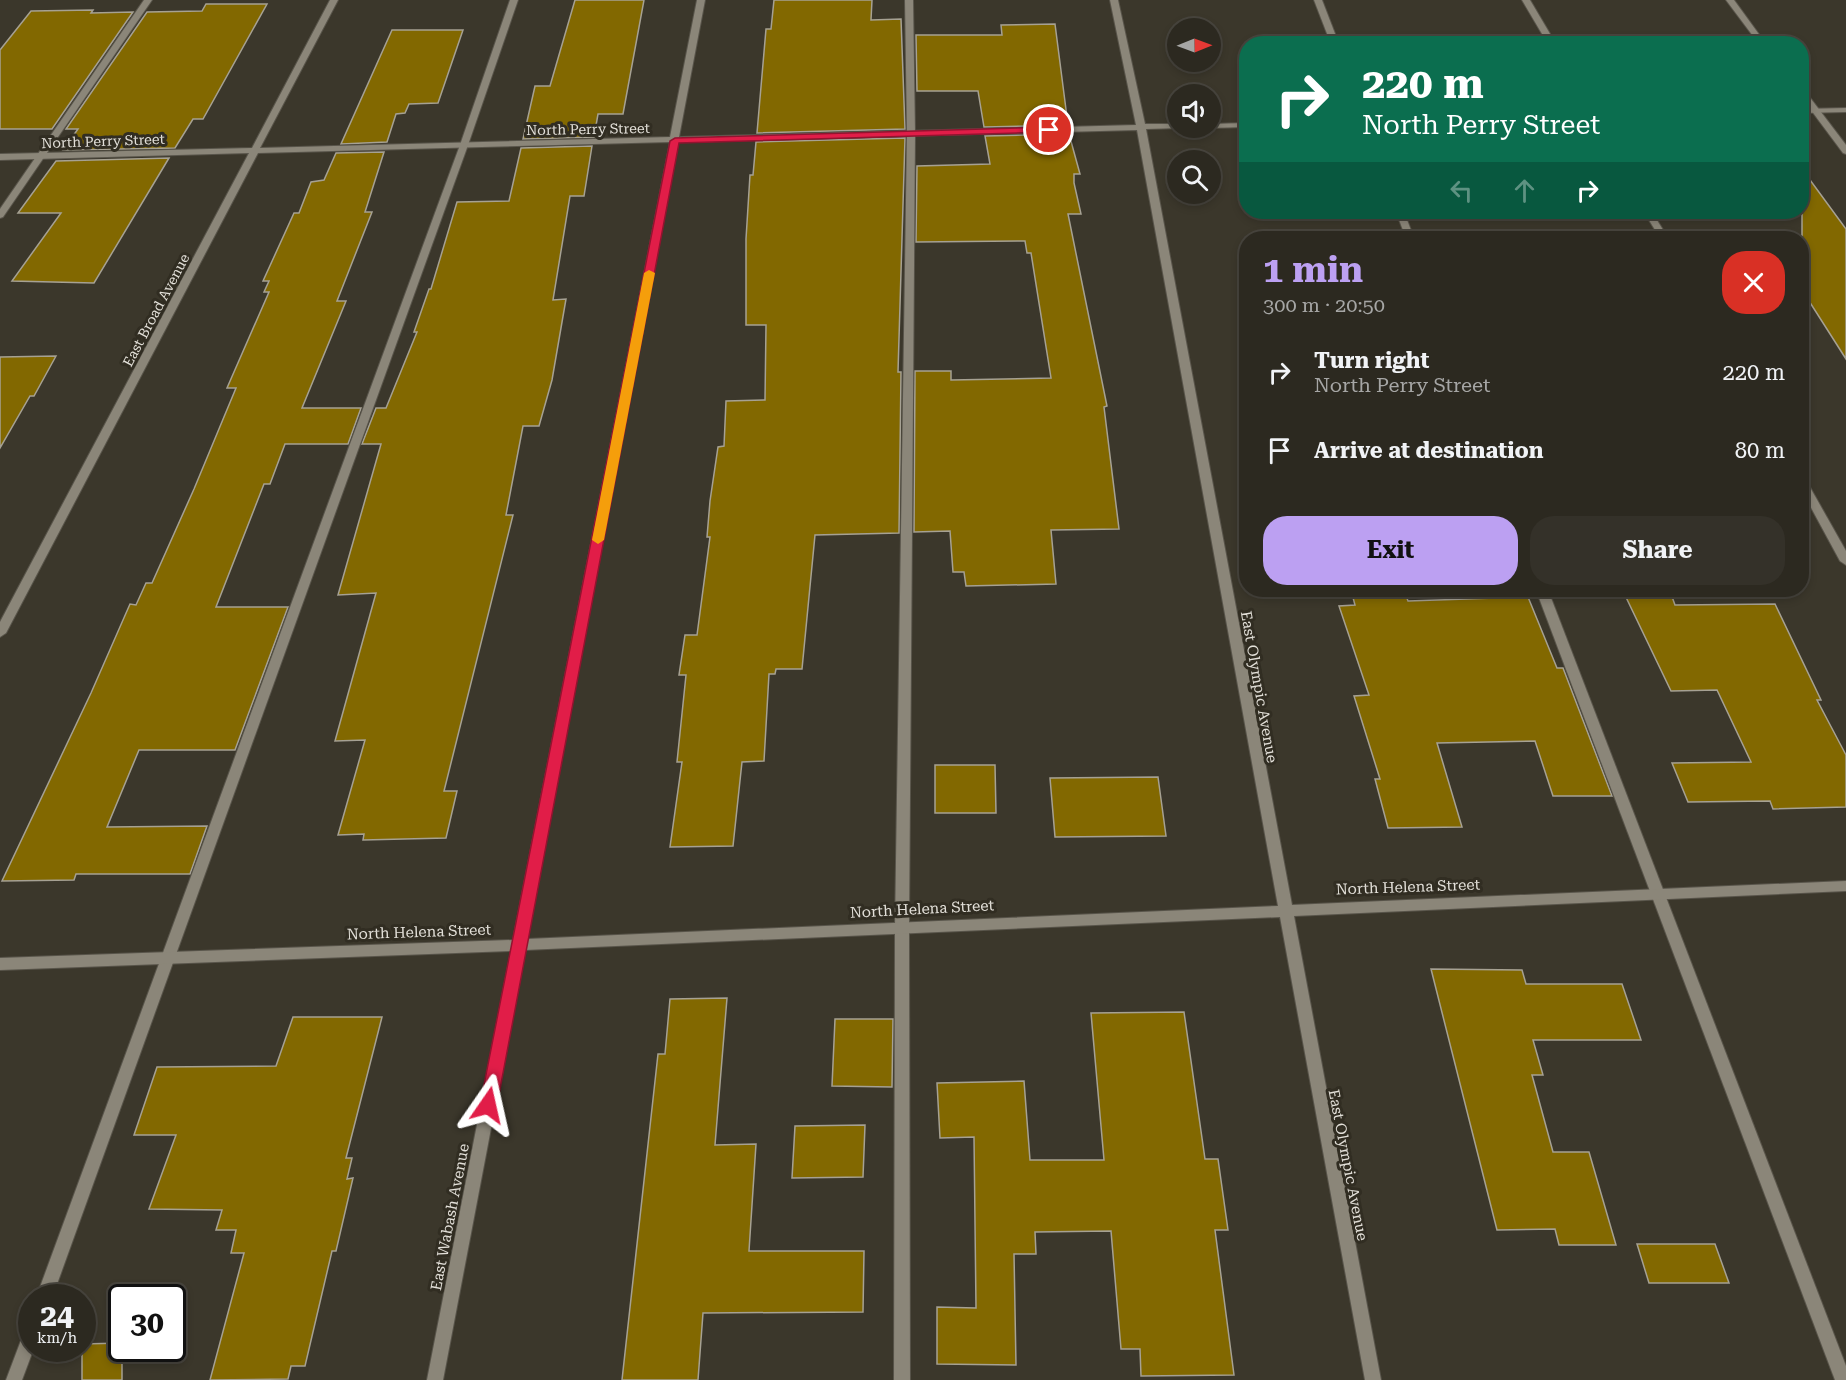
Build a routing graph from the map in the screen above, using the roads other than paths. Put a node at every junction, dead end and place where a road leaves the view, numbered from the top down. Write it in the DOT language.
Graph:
graph roads {
  1 [pos="148,0"];
  2 [pos="334,0"];
  3 [pos="514,0"];
  4 [pos="701,0"];
  5 [pos="909,0"];
  6 [pos="1114,0"];
  7 [pos="1318,0"];
  8 [pos="1526,0"];
  9 [pos="1730,0"];
  10 [pos="1332,36"];
  11 [pos="1547,36"];
  12 [pos="1757,36"];
  13 [pos="1809,103"];
  14 [pos="1846,110"];
  15 [pos="1809,111"];
  16 [pos="1815,111"];
  17 [pos="1239,125"];
  18 [pos="1167,126"];
  19 [pos="1221,126"];
  20 [pos="1141,127"];
  21 [pos="911,134"];
  22 [pos="675,141"];
  23 [pos="464,145"];
  24 [pos="256,150"];
  25 [pos="1846,151"];
  26 [pos="0,157"];
  27 [pos="41,157"];
  28 [pos="0,215"];
  29 [pos="1809,495"];
  30 [pos="1846,561"];
  31 [pos="1545,597"];
  32 [pos="0,633"];
  33 [pos="1846,886"];
  34 [pos="1657,893"];
  35 [pos="1285,909"];
  36 [pos="902,927"];
  37 [pos="519,945"];
  38 [pos="168,958"];
  39 [pos="0,964"];
  40 [pos="49,1284"];
  41 [pos="21,1362"];
  42 [pos="14,1380"];
  43 [pos="435,1380"];
  44 [pos="902,1380"];
  45 [pos="1373,1380"];
  46 [pos="1843,1380"];
  1 -- 27 [label="street"];
  2 -- 24 [label="street, East Broad Avenue"];
  3 -- 23 [label="street"];
  4 -- 22 [label="street, East Wabash Avenue"];
  5 -- 21 [label="street"];
  6 -- 20 [label="street, East Olympic Avenue"];
  7 -- 10 [label="street"];
  8 -- 11 [label="street"];
  9 -- 12 [label="street"];
  13 -- 16 [label="street"];
  14 -- 16 [label="street"];
  15 -- 16 [label="street"];
  16 -- 25 [label="street"];
  17 -- 19 [label="street"];
  18 -- 20 [label="street, North Perry Street"];
  20 -- 21 [label="street, North Perry Street"];
  20 -- 35 [label="street, East Olympic Avenue"];
  21 -- 22 [label="street, North Perry Street"];
  21 -- 36 [label="street"];
  22 -- 23 [label="street, North Perry Street"];
  22 -- 37 [label="street, East Wabash Avenue"];
  23 -- 24 [label="street, North Perry Street"];
  23 -- 38 [label="street"];
  24 -- 27 [label="street, North Perry Street"];
  24 -- 32 [label="street, East Broad Avenue"];
  26 -- 27 [label="street, North Perry Street"];
  27 -- 28 [label="street"];
  29 -- 30 [label="street"];
  31 -- 34 [label="street"];
  33 -- 34 [label="street, North Helena Street"];
  34 -- 35 [label="street, North Helena Street"];
  34 -- 46 [label="street"];
  35 -- 36 [label="street, North Helena Street"];
  35 -- 45 [label="street, East Olympic Avenue"];
  36 -- 37 [label="street, North Helena Street"];
  36 -- 44 [label="street"];
  37 -- 38 [label="street, North Helena Street"];
  37 -- 43 [label="street, East Wabash Avenue"];
  38 -- 39 [label="street, North Helena Street"];
  38 -- 40 [label="street"];
  41 -- 42 [label="street"];
}
